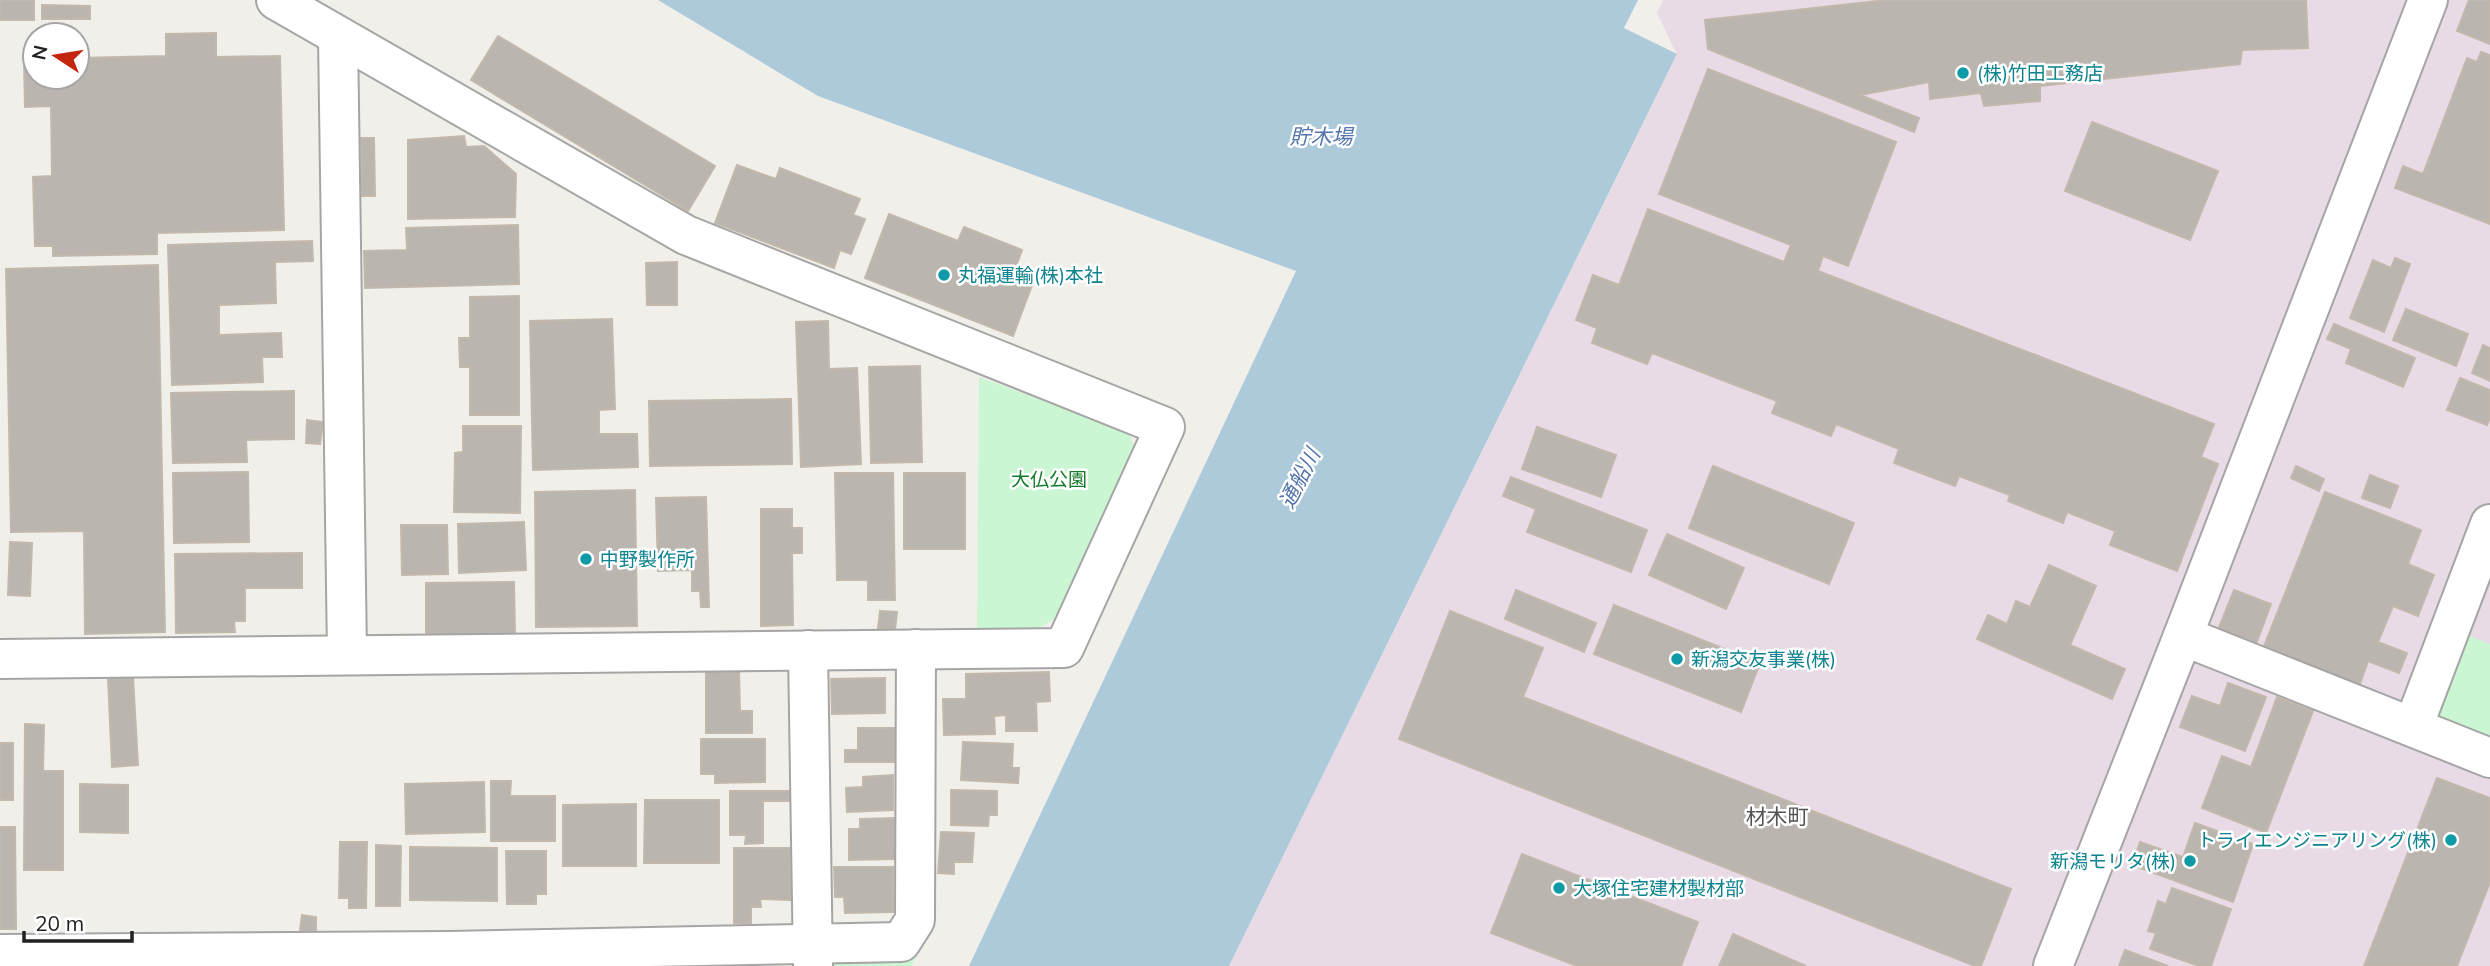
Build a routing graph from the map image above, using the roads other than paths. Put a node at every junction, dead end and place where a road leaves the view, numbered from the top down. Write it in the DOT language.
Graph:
graph roads {
  1 [pos="276,0"];
  2 [pos="2428,0"];
  3 [pos="338,37"];
  4 [pos="2490,524"];
  5 [pos="2183,636"];
  6 [pos="916,649"];
  7 [pos="808,650"];
  8 [pos="347,654"];
  9 [pos="0,659"];
  10 [pos="2413,727"];
  11 [pos="2490,758"];
  12 [pos="0,954"];
  13 [pos="813,954"];
  14 [pos="631,956"];
  15 [pos="449,958"];
  16 [pos="251,959"];
  17 [pos="2053,966"];
  1 -- 3 [label="street"];
  2 -- 5 [label="street"];
  3 -- 6 [label="street"];
  3 -- 8 [label="street"];
  4 -- 10 [label="street"];
  5 -- 10 [label="street"];
  5 -- 17 [label="street"];
  6 -- 7 [label="street"];
  6 -- 13 [label="street"];
  7 -- 8 [label="street"];
  7 -- 13 [label="street"];
  8 -- 9 [label="street"];
  10 -- 11 [label="street"];
  12 -- 16 [label="street"];
  13 -- 14 [label="street"];
  14 -- 15 [label="street"];
  15 -- 16 [label="street"];
}
